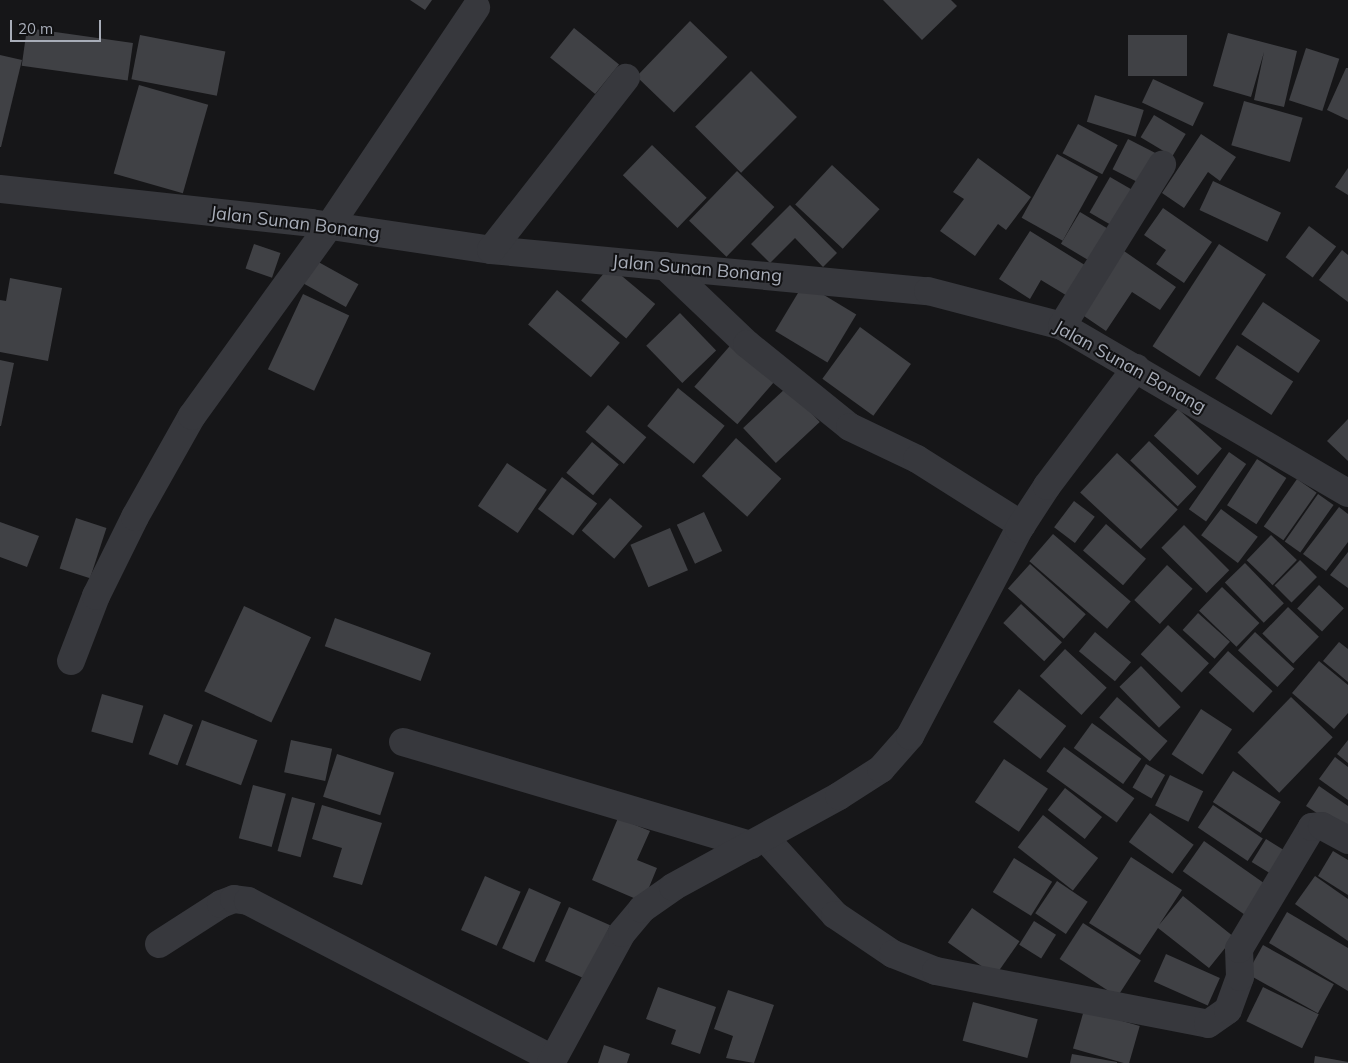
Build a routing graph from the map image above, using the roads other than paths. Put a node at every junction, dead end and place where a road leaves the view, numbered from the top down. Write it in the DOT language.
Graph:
graph roads {
  1 [pos="476,8"];
  2 [pos="626,78"];
  3 [pos="1162,165"];
  4 [pos="0,189"];
  5 [pos="330,225"];
  6 [pos="491,250"];
  7 [pos="665,266"];
  8 [pos="1062,326"];
  9 [pos="1136,368"];
  10 [pos="1348,493"];
  11 [pos="1022,525"];
  12 [pos="71,661"];
  13 [pos="403,742"];
  14 [pos="1348,840"];
  15 [pos="758,842"];
  16 [pos="159,944"];
  17 [pos="552,1061"];
  1 -- 5 [label="street"];
  2 -- 6 [label="street"];
  3 -- 8 [label="street"];
  4 -- 5 [label="street, Jalan Sunan Bonang"];
  5 -- 6 [label="street, Jalan Sunan Bonang"];
  5 -- 12 [label="street"];
  6 -- 7 [label="street, Jalan Sunan Bonang"];
  7 -- 8 [label="street, Jalan Sunan Bonang"];
  7 -- 11 [label="street"];
  8 -- 9 [label="street, Jalan Sunan Bonang"];
  9 -- 10 [label="street, Jalan Sunan Bonang"];
  9 -- 11 [label="street"];
  11 -- 15 [label="street"];
  13 -- 15 [label="street"];
  14 -- 15 [label="street"];
  15 -- 17 [label="street"];
  16 -- 17 [label="street"];
}
